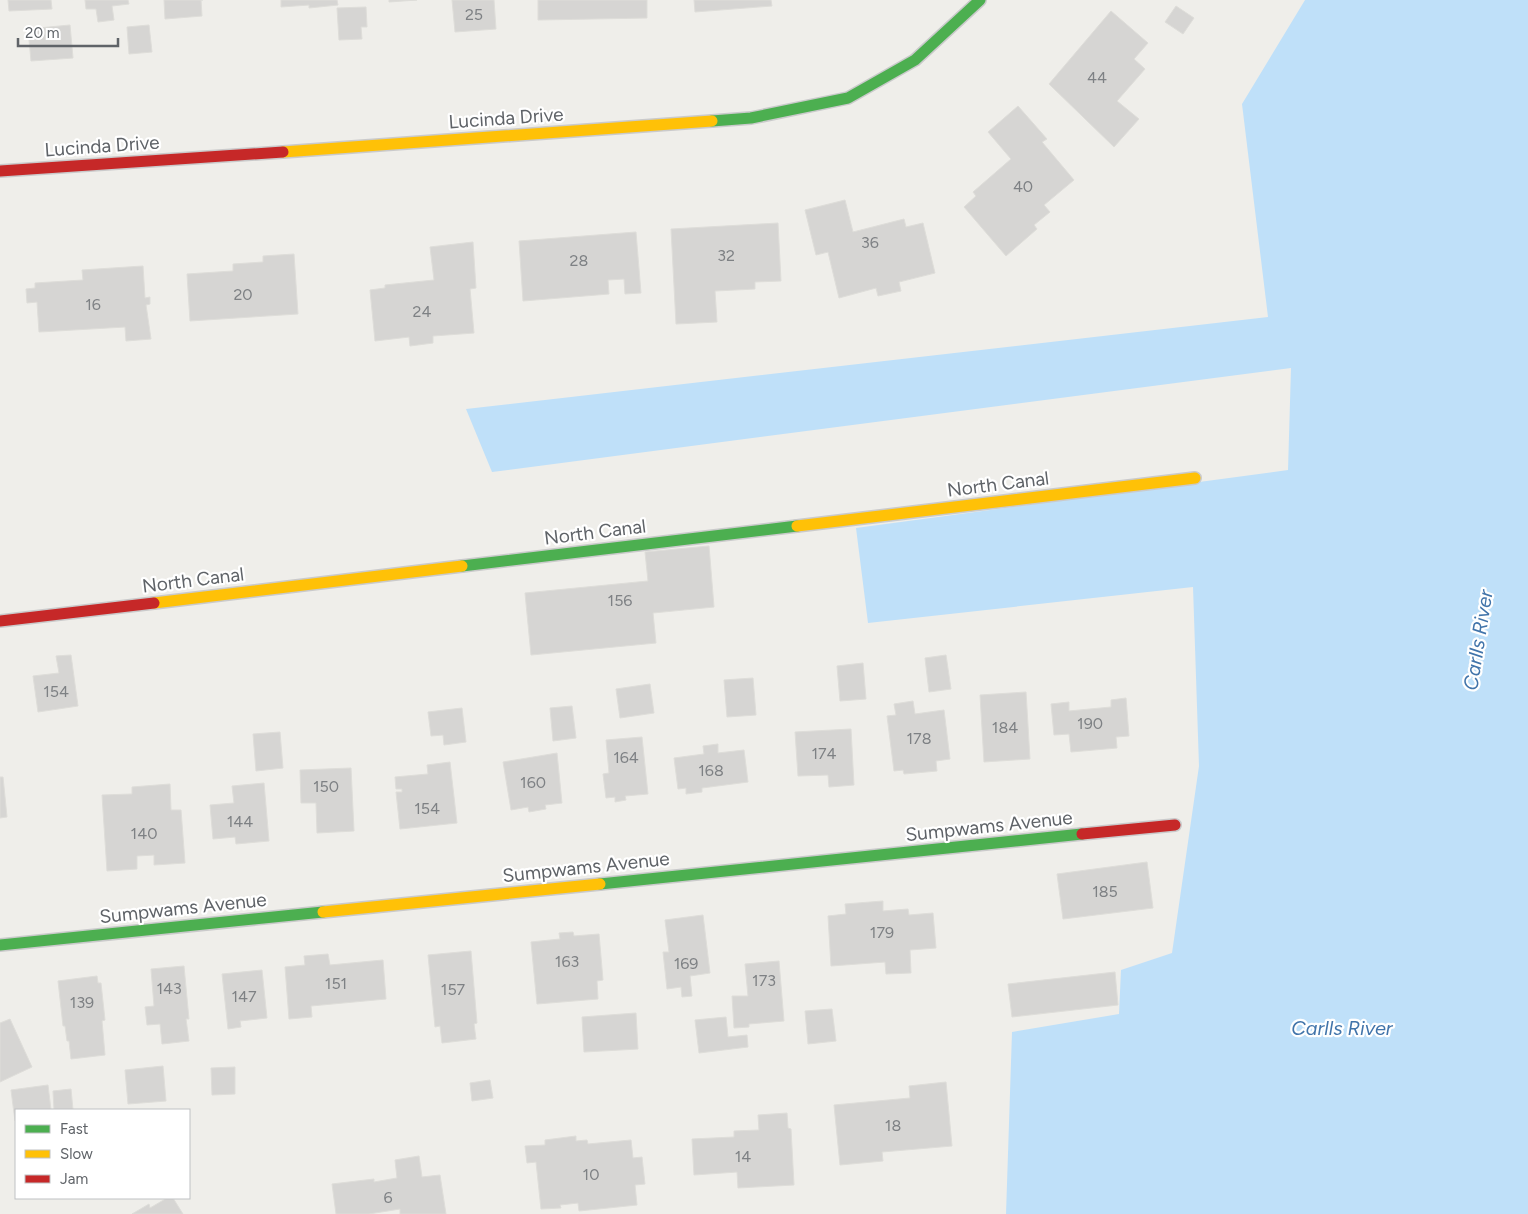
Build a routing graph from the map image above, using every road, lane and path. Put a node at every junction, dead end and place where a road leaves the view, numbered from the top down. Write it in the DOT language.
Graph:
graph roads {
  1 [pos="980,0"];
  2 [pos="0,171"];
  3 [pos="1195,478"];
  4 [pos="0,621"];
  5 [pos="1176,824"];
  6 [pos="0,944"];
  1 -- 2 [label="street, Lucinda Drive"];
  3 -- 4 [label="street, North Canal"];
  5 -- 6 [label="street, Sumpwams Avenue"];
}
